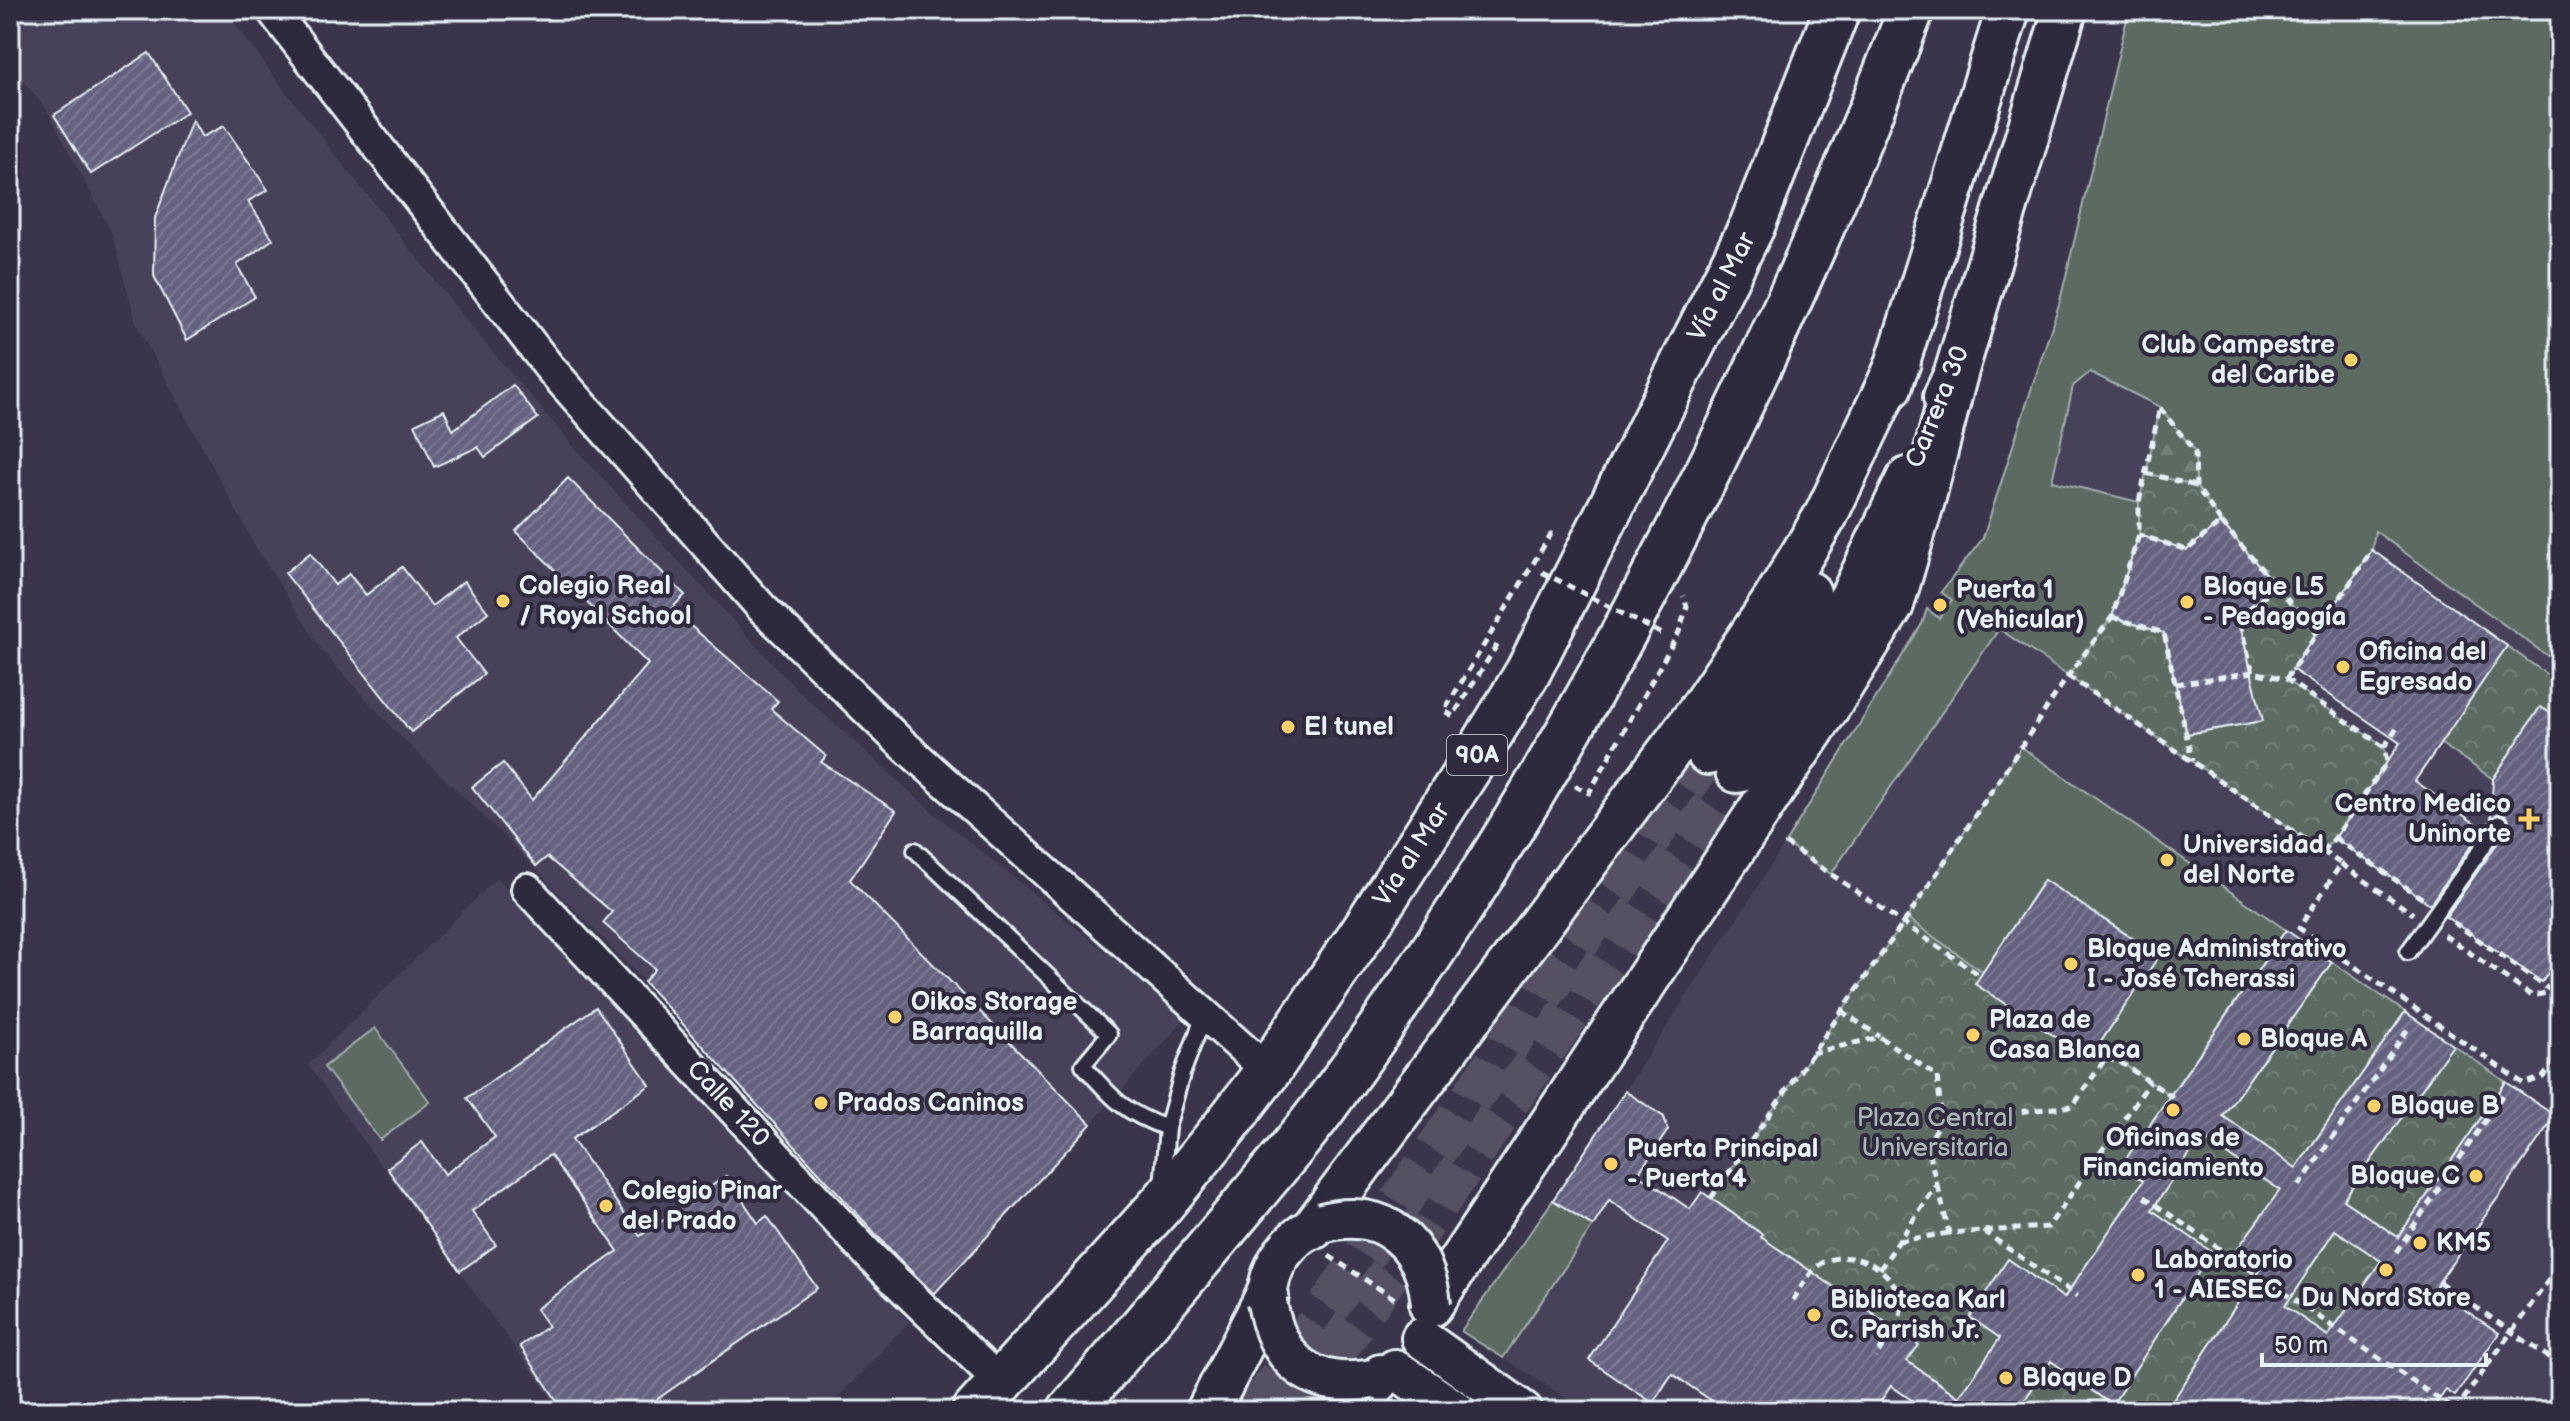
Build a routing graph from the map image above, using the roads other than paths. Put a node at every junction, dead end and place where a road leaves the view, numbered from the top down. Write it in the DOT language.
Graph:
graph roads {
  1 [pos="272,10"];
  2 [pos="1837,10"];
  3 [pos="1911,10"];
  4 [pos="2008,10"];
  5 [pos="2065,10"];
  6 [pos="1899,362"];
  7 [pos="1956,373"];
  8 [pos="2500,823"];
  9 [pos="915,850"];
  10 [pos="527,889"];
  11 [pos="2408,952"];
  12 [pos="1205,1013"];
  13 [pos="1268,1071"];
  14 [pos="1167,1128"];
  15 [pos="1161,1205"];
  16 [pos="1318,1225"];
  17 [pos="1267,1299"];
  18 [pos="1426,1322"];
  19 [pos="1376,1384"];
  20 [pos="988,1397"];
  21 [pos="1070,1411"];
  22 [pos="1208,1411"];
  23 [pos="1456,1411"];
  24 [pos="1523,1411"];
  1 -- 12 [label="street"];
  2 -- 13 [label="highway, Vía al Mar / 90A"];
  3 -- 21 [label="highway, 90A"];
  4 -- 6 [label="main road, Carrera 30"];
  5 -- 7 [label="main road, Carrera 30"];
  6 -- 7 [label="main road, Carrera 30"];
  6 -- 16 [label="main road"];
  7 -- 18 [label="main road"];
  8 -- 11 [label="lane"];
  9 -- 14 [label="lane"];
  10 -- 20 [label="street, Calle 120"];
  12 -- 13 [label="street"];
  12 -- 14 [label="lane"];
  13 -- 15 [label="highway, Vía al Mar / 90A"];
  14 -- 15 [label="lane"];
  15 -- 20 [label="highway, Vía al Mar / 90A"];
  16 -- 17 [label="street"];
  16 -- 18 [label="street, bridge"];
  17 -- 19 [label="street, bridge"];
  17 -- 22 [label="main road"];
  18 -- 19 [label="street"];
  18 -- 24 [label="street"];
  19 -- 23 [label="street"];
}
